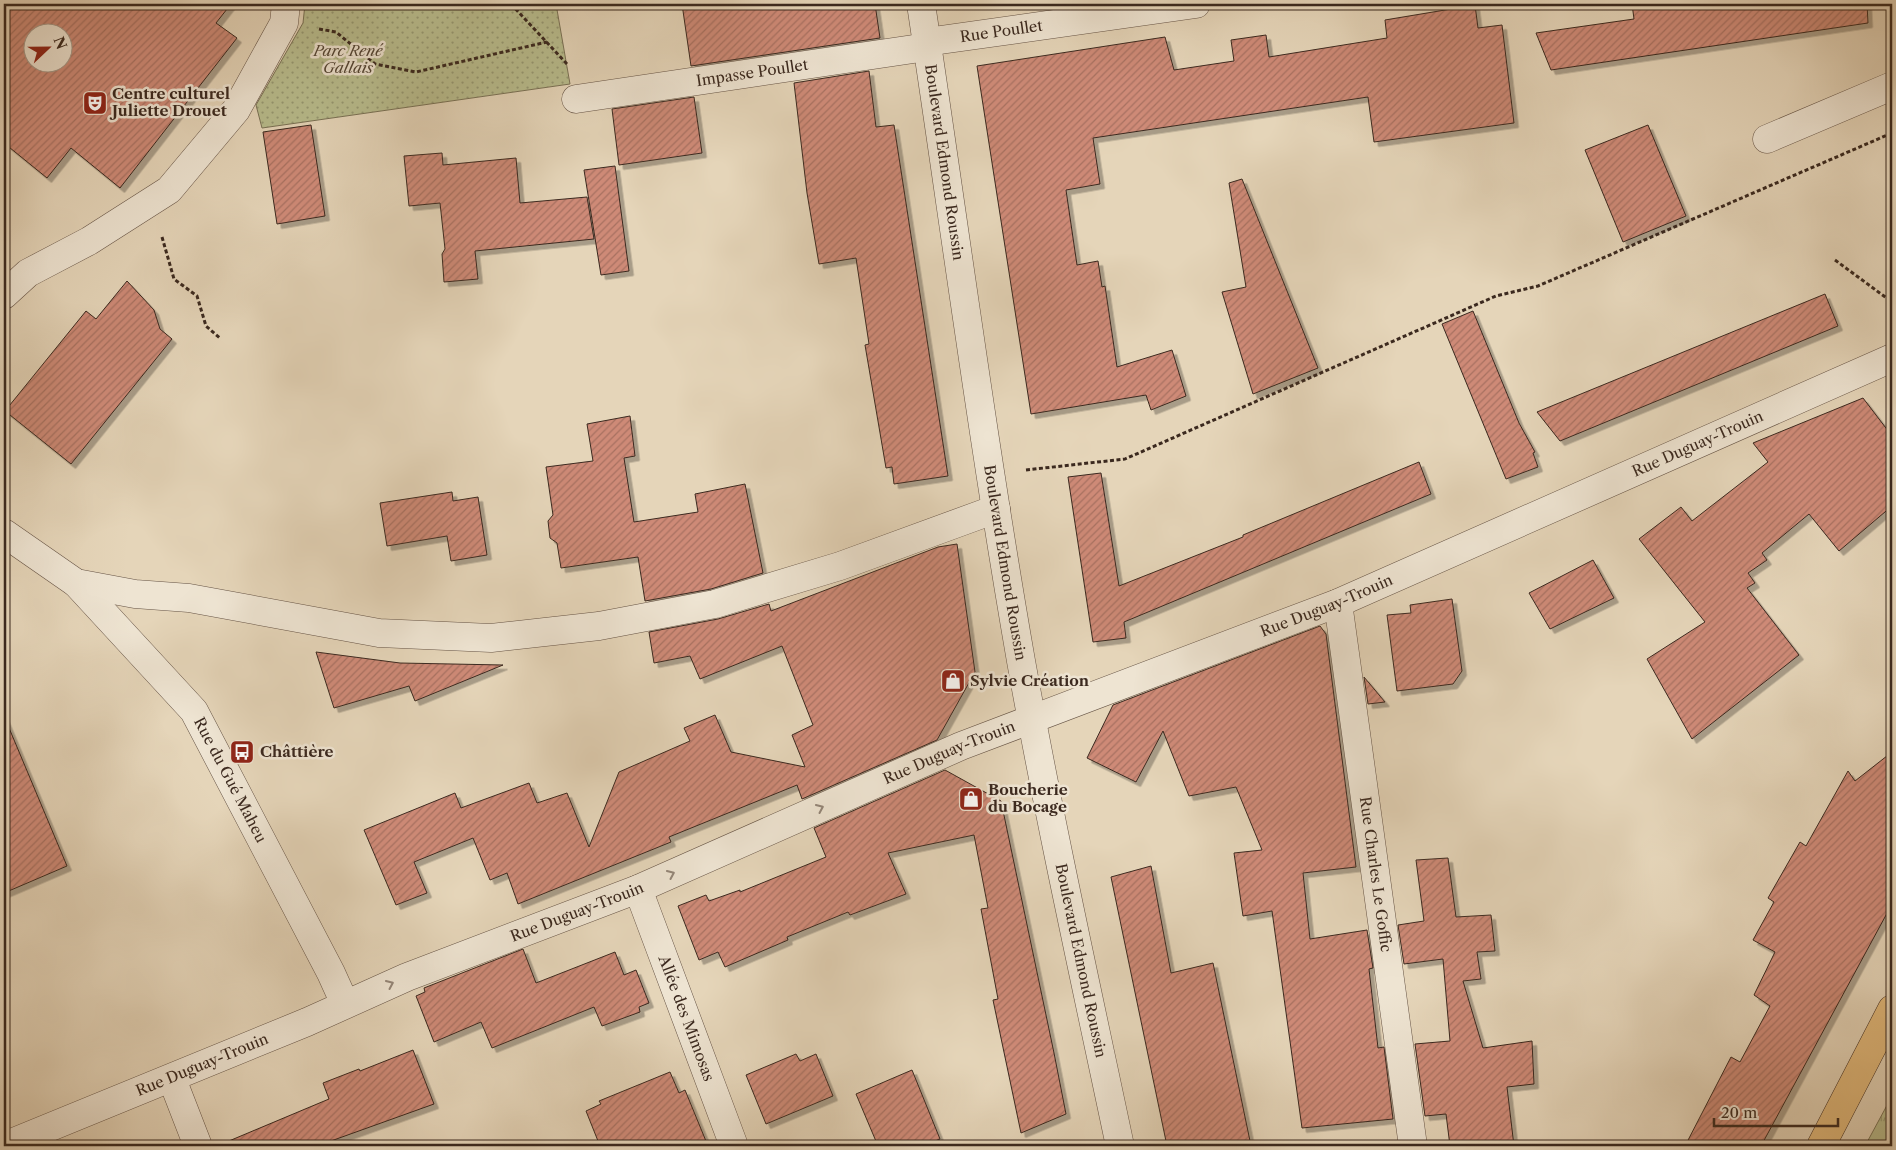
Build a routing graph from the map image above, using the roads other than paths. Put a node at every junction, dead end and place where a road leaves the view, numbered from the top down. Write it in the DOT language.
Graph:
graph roads {
  1 [pos="921,4"];
  2 [pos="1196,4"];
  3 [pos="285,13"];
  4 [pos="927,45"];
  5 [pos="1892,86"];
  6 [pos="589,97"];
  7 [pos="1767,139"];
  8 [pos="4,295"];
  9 [pos="1892,358"];
  10 [pos="996,509"];
  11 [pos="6,539"];
  12 [pos="76,584"];
  13 [pos="1338,603"];
  14 [pos="1033,718"];
  15 [pos="638,889"];
  16 [pos="345,1004"];
  17 [pos="1892,1009"];
  18 [pos="172,1079"];
  19 [pos="4,1146"];
  20 [pos="198,1146"];
  21 [pos="734,1146"];
  22 [pos="1120,1146"];
  23 [pos="1413,1146"];
  24 [pos="1820,1146"];
  1 -- 4 [label="street, Boulevard Edmond Roussin"];
  2 -- 4 [label="street, Rue Poullet"];
  3 -- 8 [label="street"];
  4 -- 6 [label="street, Impasse Poullet"];
  4 -- 10 [label="street, Boulevard Edmond Roussin"];
  5 -- 7 [label="street"];
  9 -- 13 [label="street, Rue Duguay-Trouin"];
  10 -- 12 [label="street"];
  10 -- 14 [label="street, Boulevard Edmond Roussin"];
  11 -- 12 [label="street"];
  12 -- 16 [label="street, Rue du Gué Maheu"];
  13 -- 14 [label="street, Rue Duguay-Trouin"];
  13 -- 23 [label="street, Rue Charles Le Goffic"];
  15 -- 14 [label="street, Rue Duguay-Trouin, one-way"];
  14 -- 22 [label="street, Boulevard Edmond Roussin"];
  16 -- 15 [label="street, Rue Duguay-Trouin, one-way"];
  15 -- 21 [label="street, Allée des Mimosas"];
  16 -- 18 [label="street, Rue Duguay-Trouin"];
  17 -- 24 [label="main road"];
  18 -- 19 [label="street, Rue Duguay-Trouin"];
  18 -- 20 [label="street"];
}
